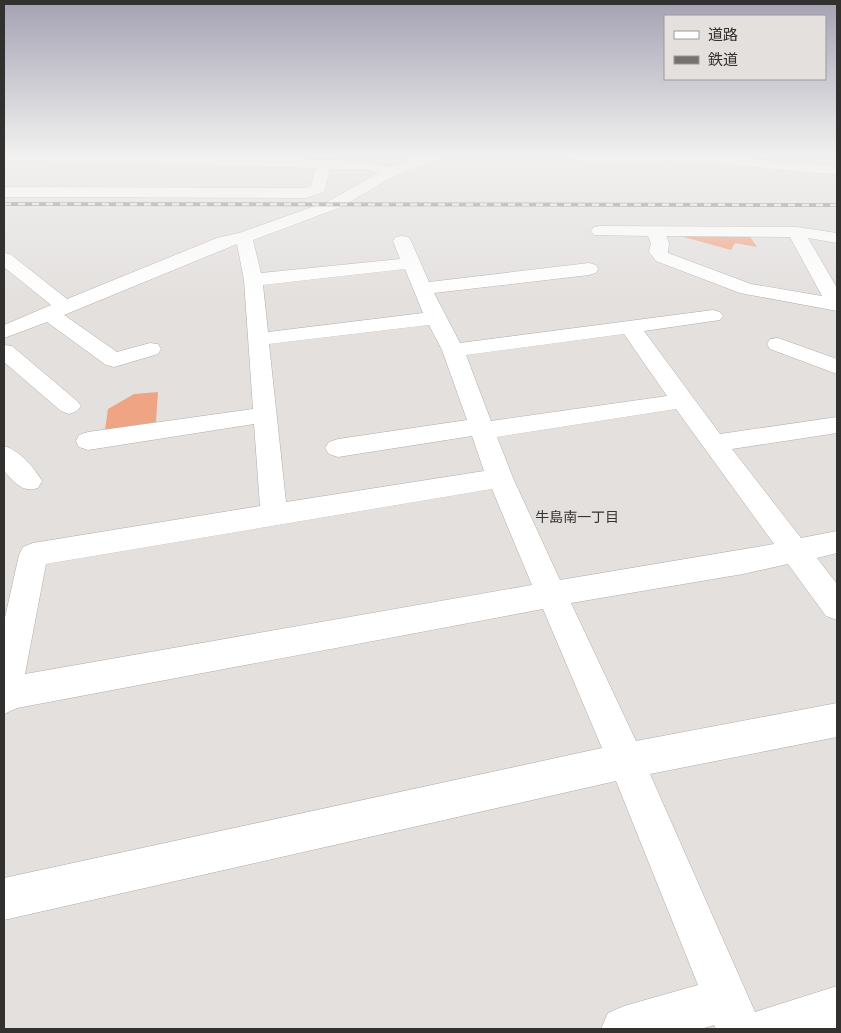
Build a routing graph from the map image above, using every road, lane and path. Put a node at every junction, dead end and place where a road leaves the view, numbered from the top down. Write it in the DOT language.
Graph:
graph roads {
  1 [pos="338,202"];
  2 [pos="600,231"];
  3 [pos="655,232"];
  4 [pos="796,232"];
  5 [pos="244,237"];
  6 [pos="837,238"];
  7 [pos="6,261"];
  8 [pos="412,264"];
  9 [pos="589,269"];
  10 [pos="253,280"];
  11 [pos="836,299"];
  12 [pos="56,310"];
  13 [pos="713,316"];
  14 [pos="436,318"];
  15 [pos="630,327"];
  16 [pos="4,332"];
  17 [pos="258,339"];
  18 [pos="778,344"];
  19 [pos="150,349"];
  20 [pos="453,350"];
  21 [pos="4,352"];
  22 [pos="837,368"];
  23 [pos="682,401"];
  24 [pos="69,406"];
  25 [pos="264,415"];
  26 [pos="837,425"];
  27 [pos="482,428"];
  28 [pos="88,441"];
  29 [pos="714,443"];
  30 [pos="338,448"];
  31 [pos="4,455"];
  32 [pos="500,478"];
  33 [pos="29,481"];
  34 [pos="274,514"];
  35 [pos="837,542"];
  36 [pos="794,550"];
  37 [pos="552,594"];
  38 [pos="837,607"];
  39 [pos="4,696"];
  40 [pos="837,720"];
  41 [pos="626,760"];
  42 [pos="4,899"];
  43 [pos="837,1009"];
  44 [pos="733,1014"];
  45 [pos="624,1029"];
  46 [pos="770,1029"];
  1 -- 5 [label="street"];
  2 -- 3 [label="street"];
  3 -- 4 [label="street"];
  3 -- 11 [label="street"];
  4 -- 6 [label="street"];
  4 -- 11 [label="street"];
  5 -- 10 [label="street"];
  5 -- 12 [label="street"];
  7 -- 12 [label="street"];
  8 -- 9 [label="street"];
  8 -- 10 [label="street"];
  8 -- 14 [label="street"];
  10 -- 17 [label="street"];
  12 -- 16 [label="street"];
  12 -- 19 [label="street"];
  13 -- 15 [label="street"];
  14 -- 17 [label="street"];
  14 -- 20 [label="street"];
  15 -- 20 [label="street"];
  15 -- 23 [label="street"];
  17 -- 25 [label="street"];
  18 -- 22 [label="street"];
  20 -- 27 [label="street"];
  21 -- 24 [label="street"];
  23 -- 27 [label="street"];
  23 -- 29 [label="street"];
  25 -- 28 [label="street"];
  25 -- 34 [label="street"];
  26 -- 29 [label="street"];
  27 -- 30 [label="street"];
  27 -- 32 [label="street"];
  29 -- 36 [label="street"];
  31 -- 33 [label="street"];
  32 -- 34 [label="street"];
  32 -- 37 [label="street"];
  34 -- 39 [label="street"];
  35 -- 36 [label="street"];
  36 -- 37 [label="street"];
  36 -- 38 [label="street"];
  37 -- 39 [label="street"];
  37 -- 41 [label="street"];
  40 -- 41 [label="street"];
  41 -- 42 [label="street"];
  41 -- 44 [label="street"];
  43 -- 46 [label="street"];
  44 -- 45 [label="street"];
}
